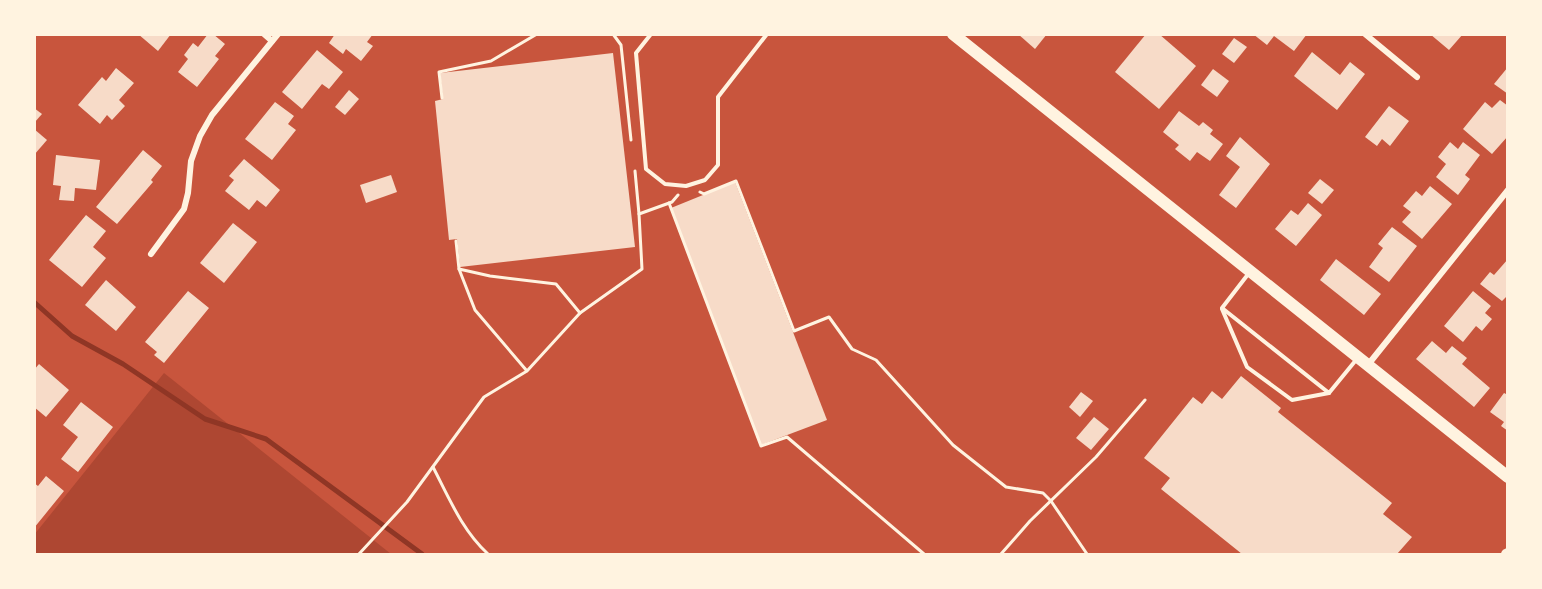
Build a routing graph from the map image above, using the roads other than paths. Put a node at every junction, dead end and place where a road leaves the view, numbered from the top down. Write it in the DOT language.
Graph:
graph roads {
  1 [pos="264,34"];
  2 [pos="278,34"];
  3 [pos="651,34"];
  4 [pos="768,34"];
  5 [pos="1365,34"];
  6 [pos="954,35"];
  7 [pos="272,41"];
  8 [pos="1418,77"];
  9 [pos="1508,190"];
  10 [pos="151,254"];
  11 [pos="1250,273"];
  12 [pos="1222,308"];
  13 [pos="1362,362"];
  14 [pos="1329,393"];
  15 [pos="1508,477"];
  1 -- 7 [label="street"];
  2 -- 7 [label="street"];
  3 -- 4 [label="lane"];
  5 -- 8 [label="street"];
  6 -- 11 [label="main road"];
  7 -- 10 [label="street"];
  9 -- 13 [label="street"];
  11 -- 12 [label="lane"];
  11 -- 13 [label="main road"];
  12 -- 14 [label="lane"];
  12 -- 14 [label="lane"];
  13 -- 14 [label="lane"];
  13 -- 15 [label="main road"];
}
